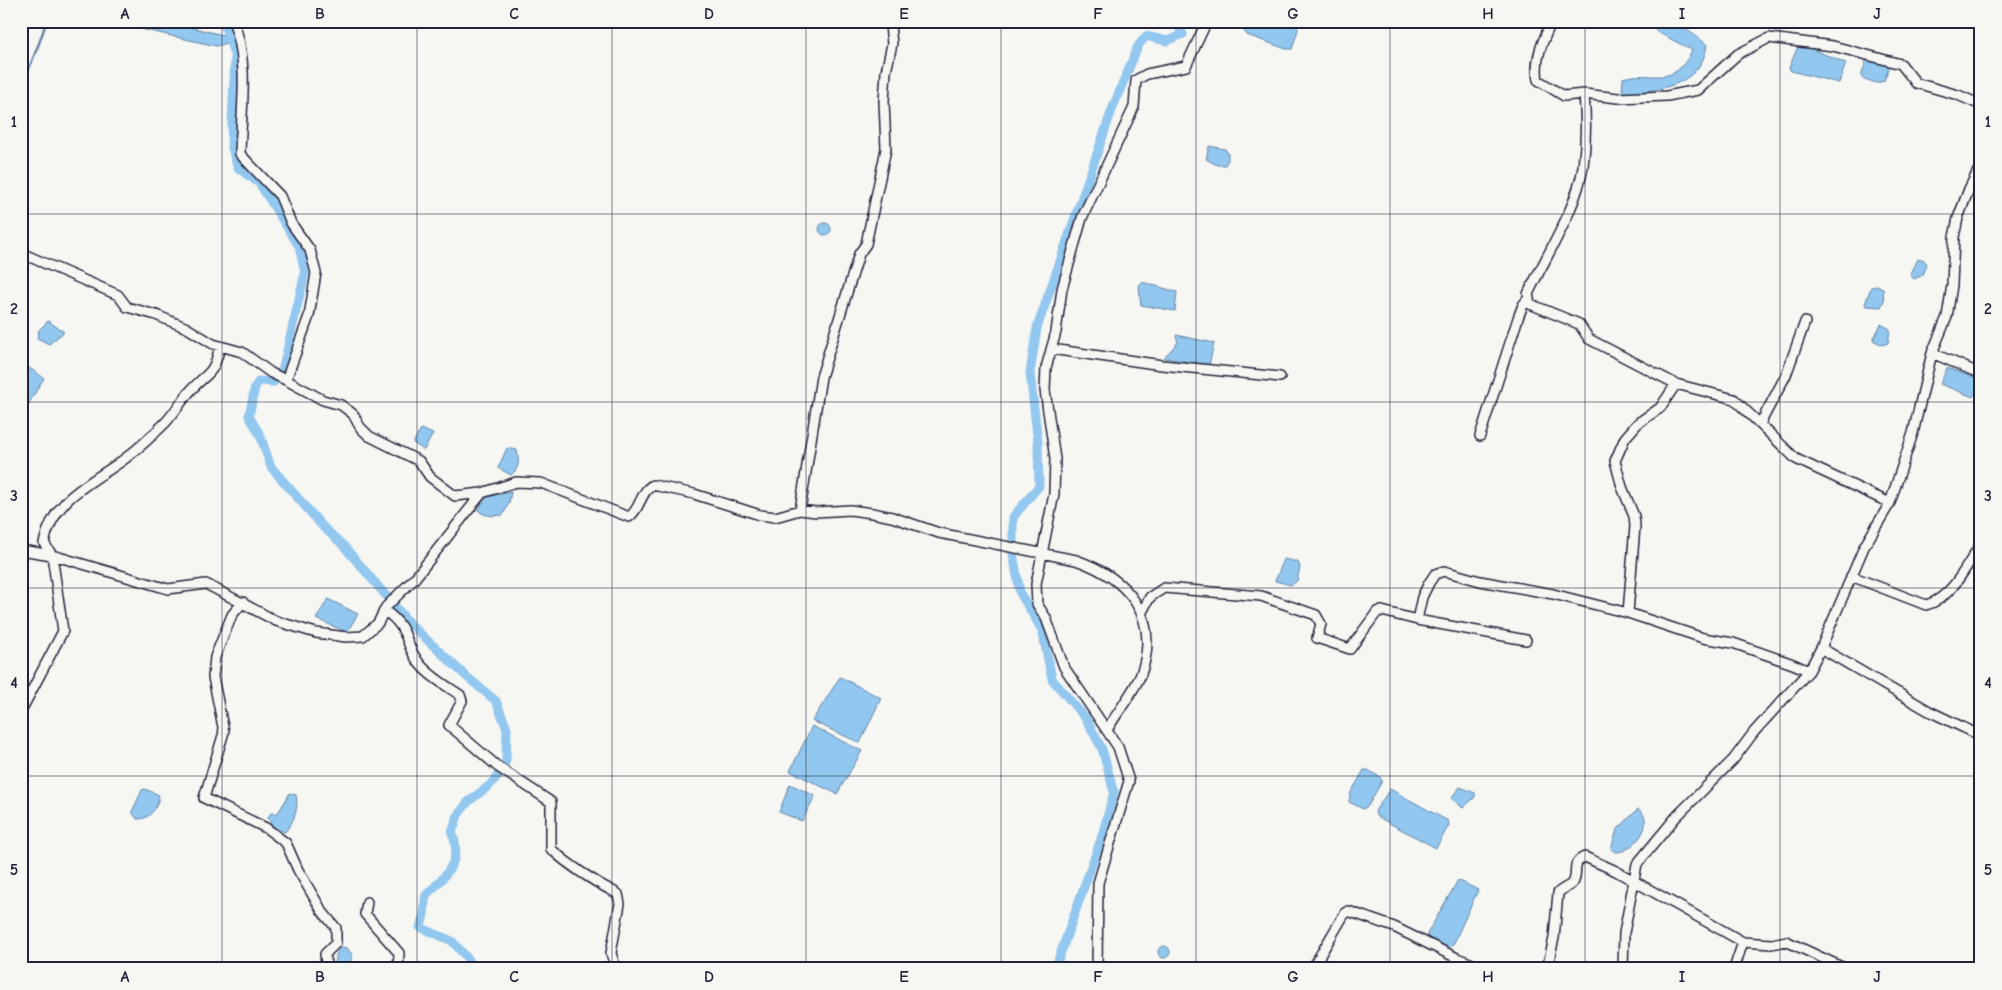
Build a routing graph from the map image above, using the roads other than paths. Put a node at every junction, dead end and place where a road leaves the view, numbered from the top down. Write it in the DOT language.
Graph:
graph roads {
  1 [pos="233,21"];
  2 [pos="888,21"];
  3 [pos="1207,21"];
  4 [pos="1552,21"];
  5 [pos="1584,94"];
  6 [pos="1981,104"];
  7 [pos="1981,165"];
  8 [pos="21,253"];
  9 [pos="1528,299"];
  10 [pos="1805,322"];
  11 [pos="220,346"];
  12 [pos="1051,349"];
  13 [pos="1932,353"];
  14 [pos="1981,374"];
  15 [pos="1280,377"];
  16 [pos="286,380"];
  17 [pos="1676,384"];
  18 [pos="1760,424"];
  19 [pos="1480,436"];
  20 [pos="482,493"];
  21 [pos="1890,503"];
  22 [pos="800,510"];
  23 [pos="1981,544"];
  24 [pos="21,550"];
  25 [pos="1042,552"];
  26 [pos="52,555"];
  27 [pos="1851,576"];
  28 [pos="243,602"];
  29 [pos="385,611"];
  30 [pos="1142,612"];
  31 [pos="1628,613"];
  32 [pos="1417,620"];
  33 [pos="1526,640"];
  34 [pos="1821,648"];
  35 [pos="1808,672"];
  36 [pos="21,711"];
  37 [pos="1107,730"];
  38 [pos="1981,736"];
  39 [pos="1634,881"];
  40 [pos="367,902"];
  41 [pos="1743,942"];
  42 [pos="330,969"];
  43 [pos="398,969"];
  44 [pos="616,969"];
  45 [pos="1097,969"];
  46 [pos="1312,969"];
  47 [pos="1486,969"];
  48 [pos="1547,969"];
  49 [pos="1622,969"];
  50 [pos="1734,969"];
  51 [pos="1846,969"];
  1 -- 16 [label="street"];
  2 -- 22 [label="street"];
  3 -- 12 [label="street"];
  4 -- 5 [label="street"];
  5 -- 6 [label="street"];
  5 -- 9 [label="street"];
  7 -- 13 [label="street"];
  8 -- 11 [label="street"];
  9 -- 17 [label="street"];
  9 -- 19 [label="street"];
  10 -- 18 [label="street"];
  11 -- 16 [label="street"];
  11 -- 26 [label="street"];
  12 -- 15 [label="street"];
  12 -- 25 [label="street"];
  13 -- 14 [label="street"];
  13 -- 21 [label="street"];
  16 -- 20 [label="street"];
  17 -- 18 [label="street"];
  17 -- 31 [label="street"];
  18 -- 21 [label="street"];
  20 -- 22 [label="street"];
  20 -- 29 [label="street"];
  21 -- 27 [label="street"];
  22 -- 25 [label="street"];
  23 -- 27 [label="street"];
  24 -- 26 [label="street"];
  25 -- 30 [label="street"];
  25 -- 37 [label="street"];
  26 -- 28 [label="street"];
  26 -- 36 [label="street"];
  27 -- 34 [label="street"];
  28 -- 29 [label="street"];
  28 -- 42 [label="street"];
  29 -- 44 [label="street"];
  30 -- 32 [label="street"];
  30 -- 37 [label="street"];
  31 -- 32 [label="street"];
  31 -- 35 [label="street"];
  32 -- 33 [label="street"];
  34 -- 35 [label="street"];
  34 -- 38 [label="street"];
  35 -- 39 [label="street"];
  37 -- 45 [label="street"];
  39 -- 41 [label="street"];
  39 -- 48 [label="street"];
  39 -- 49 [label="street"];
  40 -- 43 [label="street"];
  41 -- 50 [label="street"];
  41 -- 51 [label="street"];
  46 -- 47 [label="street"];
}
